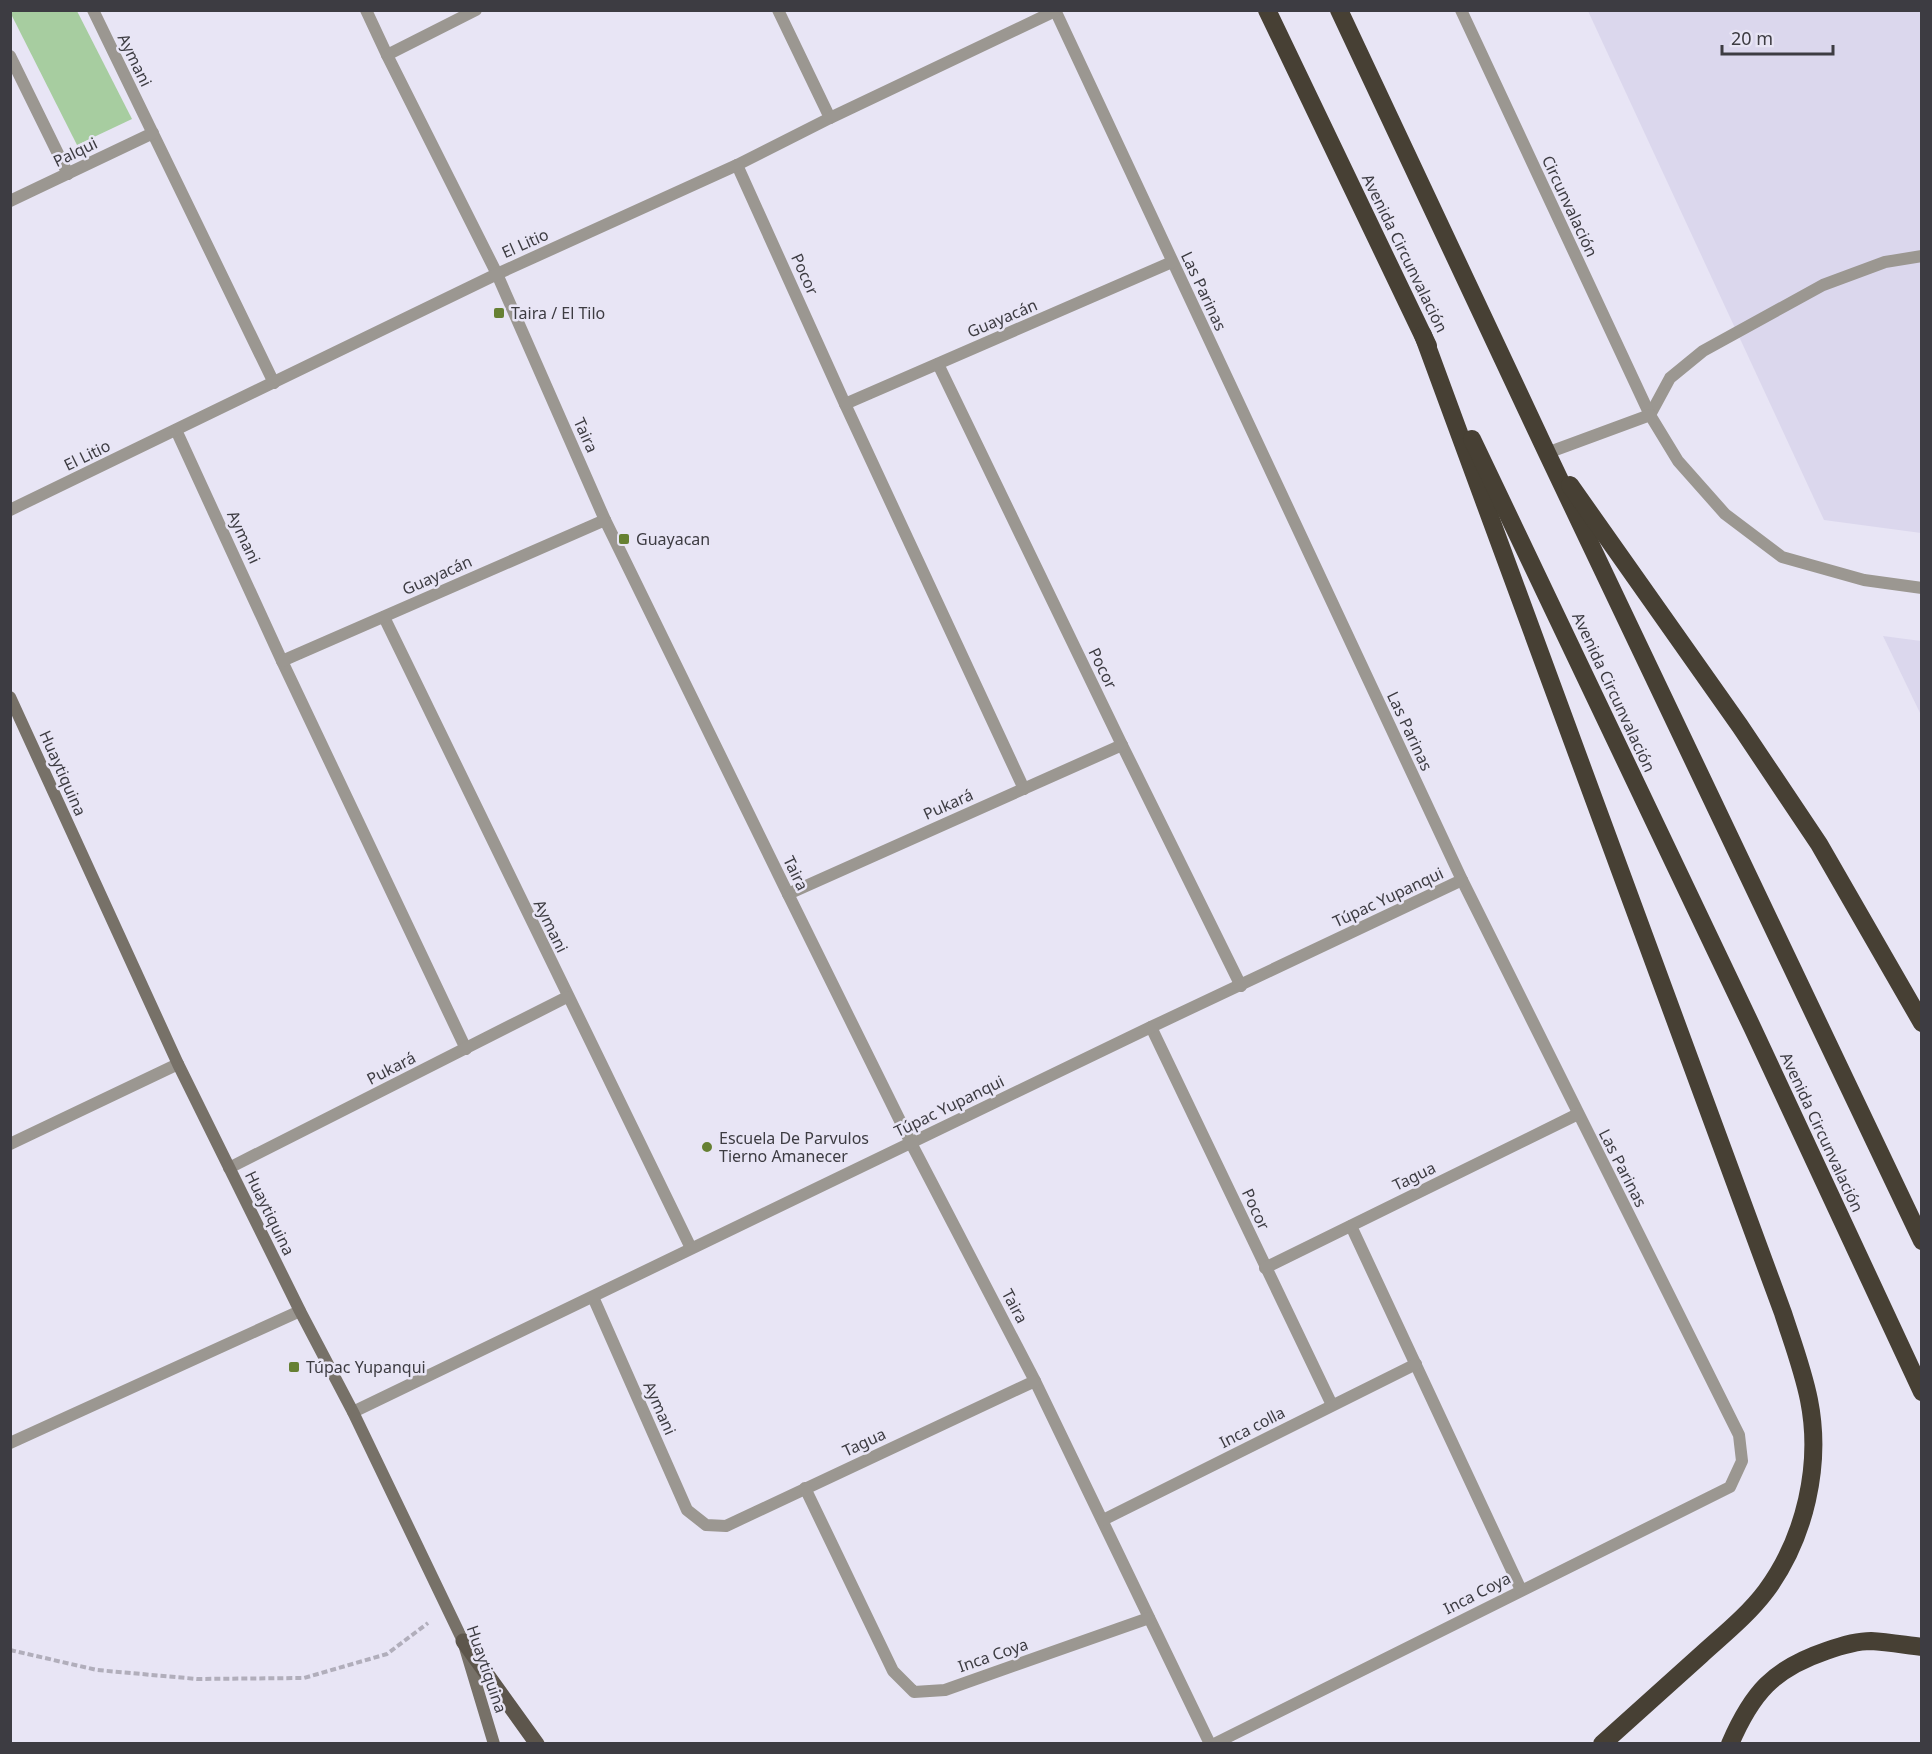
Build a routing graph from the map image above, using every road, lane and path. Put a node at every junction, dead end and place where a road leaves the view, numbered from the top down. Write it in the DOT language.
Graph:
graph roads {
  1 [pos="93,10"];
  2 [pos="366,10"];
  3 [pos="476,10"];
  4 [pos="778,10"];
  5 [pos="1268,10"];
  6 [pos="1339,10"];
  7 [pos="1461,10"];
  8 [pos="1055,11"];
  9 [pos="387,55"];
  10 [pos="10,56"];
  11 [pos="830,118"];
  12 [pos="153,133"];
  13 [pos="737,165"];
  14 [pos="68,174"];
  15 [pos="10,201"];
  16 [pos="1922,256"];
  17 [pos="1172,262"];
  18 [pos="497,274"];
  19 [pos="1423,335"];
  20 [pos="938,364"];
  21 [pos="274,383"];
  22 [pos="844,404"];
  23 [pos="1650,415"];
  24 [pos="176,430"];
  25 [pos="1546,453"];
  26 [pos="10,510"];
  27 [pos="605,520"];
  28 [pos="1922,588"];
  29 [pos="384,617"];
  30 [pos="282,662"];
  31 [pos="10,697"];
  32 [pos="1122,745"];
  33 [pos="1024,789"];
  34 [pos="1462,880"];
  35 [pos="788,894"];
  36 [pos="1241,986"];
  37 [pos="567,997"];
  38 [pos="1922,1023"];
  39 [pos="1151,1027"];
  40 [pos="466,1049"];
  41 [pos="178,1064"];
  42 [pos="1578,1114"];
  43 [pos="911,1143"];
  44 [pos="10,1144"];
  45 [pos="229,1168"];
  46 [pos="1351,1226"];
  47 [pos="1922,1241"];
  48 [pos="691,1248"];
  49 [pos="1265,1268"];
  50 [pos="593,1297"];
  51 [pos="300,1311"];
  52 [pos="1416,1364"];
  53 [pos="1035,1382"];
  54 [pos="1922,1392"];
  55 [pos="1332,1405"];
  56 [pos="354,1412"];
  57 [pos="10,1443"];
  58 [pos="1742,1461"];
  59 [pos="805,1488"];
  60 [pos="1103,1520"];
  61 [pos="706,1525"];
  62 [pos="1521,1590"];
  63 [pos="447,1609"];
  64 [pos="1149,1618"];
  65 [pos="463,1641"];
  66 [pos="1922,1647"];
  67 [pos="10,1650"];
  68 [pos="494,1743"];
  69 [pos="537,1743"];
  70 [pos="1212,1743"];
  71 [pos="1602,1743"];
  72 [pos="1730,1743"];
  1 -- 12 [label="street, Aymani"];
  2 -- 9 [label="street, Taira"];
  3 -- 9 [label="street"];
  4 -- 11 [label="street"];
  5 -- 19 [label="highway, Avenida Circunvalación"];
  6 -- 25 [label="highway"];
  7 -- 23 [label="street, Circunvalación"];
  8 -- 11 [label="street, El Litio"];
  8 -- 17 [label="street, Las Parinas"];
  9 -- 18 [label="street, Taira"];
  10 -- 14 [label="street"];
  11 -- 13 [label="street, El Litio"];
  12 -- 14 [label="street, Palqui"];
  12 -- 21 [label="street, Aymani"];
  13 -- 18 [label="street, El Litio"];
  13 -- 22 [label="street, Pocor"];
  14 -- 15 [label="street, Palqui"];
  16 -- 23 [label="street"];
  17 -- 20 [label="street, Guayacán"];
  17 -- 34 [label="street, Las Parinas"];
  18 -- 21 [label="street, El Litio"];
  18 -- 27 [label="street, Taira"];
  19 -- 54 [label="highway, Avenida Circunvalación"];
  19 -- 71 [label="highway"];
  20 -- 22 [label="street, Guayacán"];
  20 -- 32 [label="street, Pocor"];
  21 -- 24 [label="street, El Litio"];
  22 -- 33 [label="street, Pocor"];
  23 -- 25 [label="street"];
  23 -- 28 [label="street, Circunvalación"];
  24 -- 26 [label="street, El Litio"];
  24 -- 30 [label="street, Aymani"];
  25 -- 38 [label="highway"];
  25 -- 47 [label="highway"];
  27 -- 29 [label="street, Guayacán"];
  27 -- 35 [label="street, Taira"];
  29 -- 30 [label="street, Guayacán"];
  29 -- 37 [label="street, Aymani"];
  30 -- 40 [label="street, Aymani"];
  31 -- 41 [label="street, Huaytiquina"];
  32 -- 33 [label="street, Pukará"];
  32 -- 36 [label="street, Pocor"];
  33 -- 35 [label="street, Pukará"];
  34 -- 36 [label="street, Túpac Yupanqui"];
  34 -- 42 [label="street, Las Parinas"];
  35 -- 43 [label="street, Taira"];
  36 -- 39 [label="street, Túpac Yupanqui"];
  37 -- 40 [label="street, Pukará"];
  37 -- 48 [label="street, Aymani"];
  39 -- 43 [label="street, Túpac Yupanqui"];
  39 -- 49 [label="street, Pocor"];
  40 -- 45 [label="street, Pukará"];
  41 -- 44 [label="street"];
  41 -- 45 [label="street, Huaytiquina"];
  42 -- 46 [label="street, Tagua"];
  42 -- 58 [label="street, Las Parinas"];
  43 -- 48 [label="street, Túpac Yupanqui"];
  43 -- 53 [label="street, Taira"];
  45 -- 51 [label="street, Huaytiquina"];
  46 -- 49 [label="street, Tagua"];
  46 -- 52 [label="street"];
  48 -- 50 [label="street, Túpac Yupanqui"];
  49 -- 55 [label="street, Pocor"];
  50 -- 56 [label="street, Túpac Yupanqui"];
  50 -- 61 [label="street, Aymani"];
  51 -- 56 [label="street, Huaytiquina"];
  51 -- 57 [label="street"];
  52 -- 55 [label="street, Inca colla"];
  52 -- 62 [label="street"];
  53 -- 59 [label="street, Tagua"];
  53 -- 60 [label="street, Taira"];
  55 -- 60 [label="street, Inca colla"];
  56 -- 63 [label="street, Huaytiquina"];
  58 -- 62 [label="street, Inca Coya"];
  59 -- 61 [label="street, Tagua"];
  59 -- 64 [label="street, Inca Coya"];
  60 -- 64 [label="street, Taira"];
  62 -- 70 [label="street, Inca Coya"];
  63 -- 65 [label="street, Huaytiquina"];
  63 -- 67 [label="path"];
  64 -- 70 [label="street, Taira"];
  65 -- 68 [label="street, Huaytiquina"];
  65 -- 69 [label="main road"];
  66 -- 72 [label="highway"];
}
